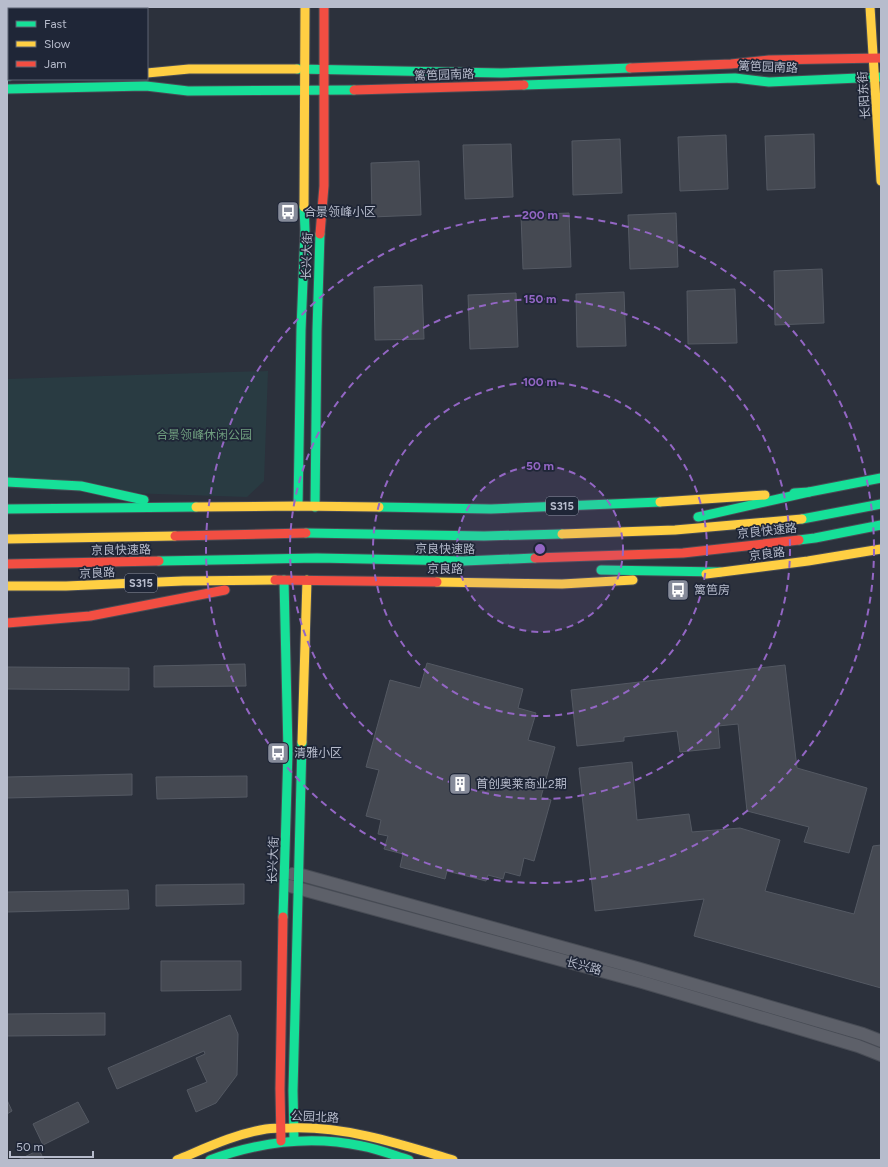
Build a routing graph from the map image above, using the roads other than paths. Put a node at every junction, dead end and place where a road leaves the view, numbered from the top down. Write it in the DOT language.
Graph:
graph roads {
  1 [pos="305,7"];
  2 [pos="324,7"];
  3 [pos="870,7"];
  4 [pos="877,58"];
  5 [pos="305,69"];
  6 [pos="324,69"];
  7 [pos="148,73"];
  8 [pos="878,77"];
  9 [pos="7,89"];
  10 [pos="304,91"];
  11 [pos="324,91"];
  12 [pos="881,181"];
  13 [pos="881,478"];
  14 [pos="7,482"];
  15 [pos="809,492"];
  16 [pos="881,504"];
  17 [pos="298,506"];
  18 [pos="188,507"];
  19 [pos="315,507"];
  20 [pos="7,509"];
  21 [pos="881,525"];
  22 [pos="638,531"];
  23 [pos="7,538"];
  24 [pos="881,548"];
  25 [pos="464,561"];
  26 [pos="7,564"];
  27 [pos="529,568"];
  28 [pos="590,570"];
  29 [pos="720,572"];
  30 [pos="280,580"];
  31 [pos="307,580"];
  32 [pos="7,586"];
  33 [pos="7,623"];
  34 [pos="298,874"];
  35 [pos="285,879"];
  36 [pos="297,887"];
  37 [pos="881,1041"];
  38 [pos="881,1055"];
  39 [pos="294,1127"];
  40 [pos="280,1128"];
  41 [pos="294,1140"];
  42 [pos="281,1141"];
  43 [pos="178,1160"];
  44 [pos="210,1160"];
  45 [pos="409,1160"];
  46 [pos="453,1160"];
  1 -- 5 [label="main road, 长兴大街"];
  2 -- 6 [label="main road, 长兴大街"];
  3 -- 4 [label="main road, 长阳东街"];
  4 -- 6 [label="main road, 篱笆园南路"];
  4 -- 8 [label="main road, 长阳东街"];
  5 -- 6 [label="main road, 篱笆园南路"];
  5 -- 7 [label="main road, 篱笆园南路"];
  5 -- 10 [label="main road, 长兴大街"];
  6 -- 11 [label="main road, 长兴大街"];
  8 -- 11 [label="main road, 篱笆园南路"];
  8 -- 12 [label="main road, 长阳东街"];
  9 -- 10 [label="main road, 篱笆园南路"];
  10 -- 11 [label="main road, 篱笆园南路"];
  10 -- 17 [label="main road, 长兴大街"];
  11 -- 19 [label="main road, 长兴大街"];
  13 -- 15 [label="main road, S315"];
  14 -- 18 [label="main road"];
  15 -- 19 [label="main road, S315"];
  15 -- 22 [label="main road"];
  16 -- 22 [label="main road, 京良快速路"];
  17 -- 18 [label="main road, S315"];
  17 -- 19 [label="main road, S315"];
  18 -- 20 [label="main road, S315"];
  21 -- 25 [label="main road, 京良快速路"];
  22 -- 23 [label="main road, 京良快速路"];
  24 -- 29 [label="main road, 京良路 / S315"];
  25 -- 26 [label="main road, 京良快速路"];
  25 -- 27 [label="main road"];
  28 -- 29 [label="main road"];
  29 -- 31 [label="main road, 京良路 / S315"];
  30 -- 31 [label="main road, 京良路 / S315"];
  30 -- 32 [label="main road, 京良路 / S315"];
  30 -- 33 [label="main road"];
  30 -- 35 [label="main road, 长兴大街"];
  31 -- 34 [label="main road, 长兴大街"];
  34 -- 35 [label="street, 长兴路"];
  34 -- 36 [label="main road, 长兴大街"];
  34 -- 37 [label="street, 长兴路"];
  35 -- 36 [label="street, 长兴路"];
  35 -- 40 [label="main road, 长兴大街"];
  36 -- 38 [label="street, 长兴路"];
  36 -- 39 [label="main road, 长兴大街"];
  39 -- 40 [label="main road, 公园北路"];
  39 -- 41 [label="main road, 长兴大街"];
  39 -- 46 [label="main road, 公园北路"];
  40 -- 42 [label="main road, 长兴大街"];
  40 -- 43 [label="main road, 公园北路"];
  41 -- 42 [label="main road, 公园北路"];
  41 -- 45 [label="main road, 公园北路"];
  42 -- 44 [label="main road, 公园北路"];
}
